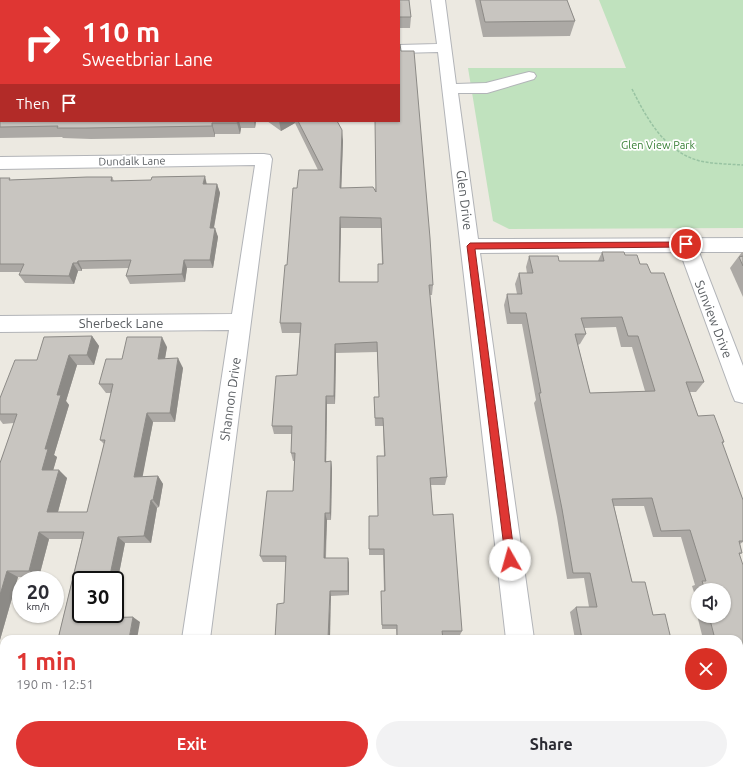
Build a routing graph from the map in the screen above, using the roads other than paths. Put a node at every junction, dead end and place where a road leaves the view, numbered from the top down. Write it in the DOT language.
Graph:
graph roads {
  1 [pos="438,0"];
  2 [pos="445,48"];
  3 [pos="400,49"];
  4 [pos="529,76"];
  5 [pos="450,89"];
  6 [pos="264,159"];
  7 [pos="0,163"];
  8 [pos="686,244"];
  9 [pos="743,244"];
  10 [pos="470,246"];
  11 [pos="241,322"];
  12 [pos="0,324"];
  13 [pos="743,394"];
  14 [pos="197,635"];
  15 [pos="519,635"];
  1 -- 2 [label="street, Glen Drive"];
  2 -- 3 [label="street"];
  2 -- 5 [label="street, Glen Drive"];
  4 -- 5 [label="street"];
  5 -- 10 [label="street, Glen Drive"];
  6 -- 7 [label="street, Dundalk Lane"];
  6 -- 11 [label="street, Shannon Drive"];
  8 -- 9 [label="street"];
  8 -- 10 [label="street"];
  8 -- 13 [label="street, Sunview Drive"];
  10 -- 15 [label="street, Glen Drive"];
  11 -- 12 [label="street, Sherbeck Lane"];
  11 -- 14 [label="street, Shannon Drive"];
}
